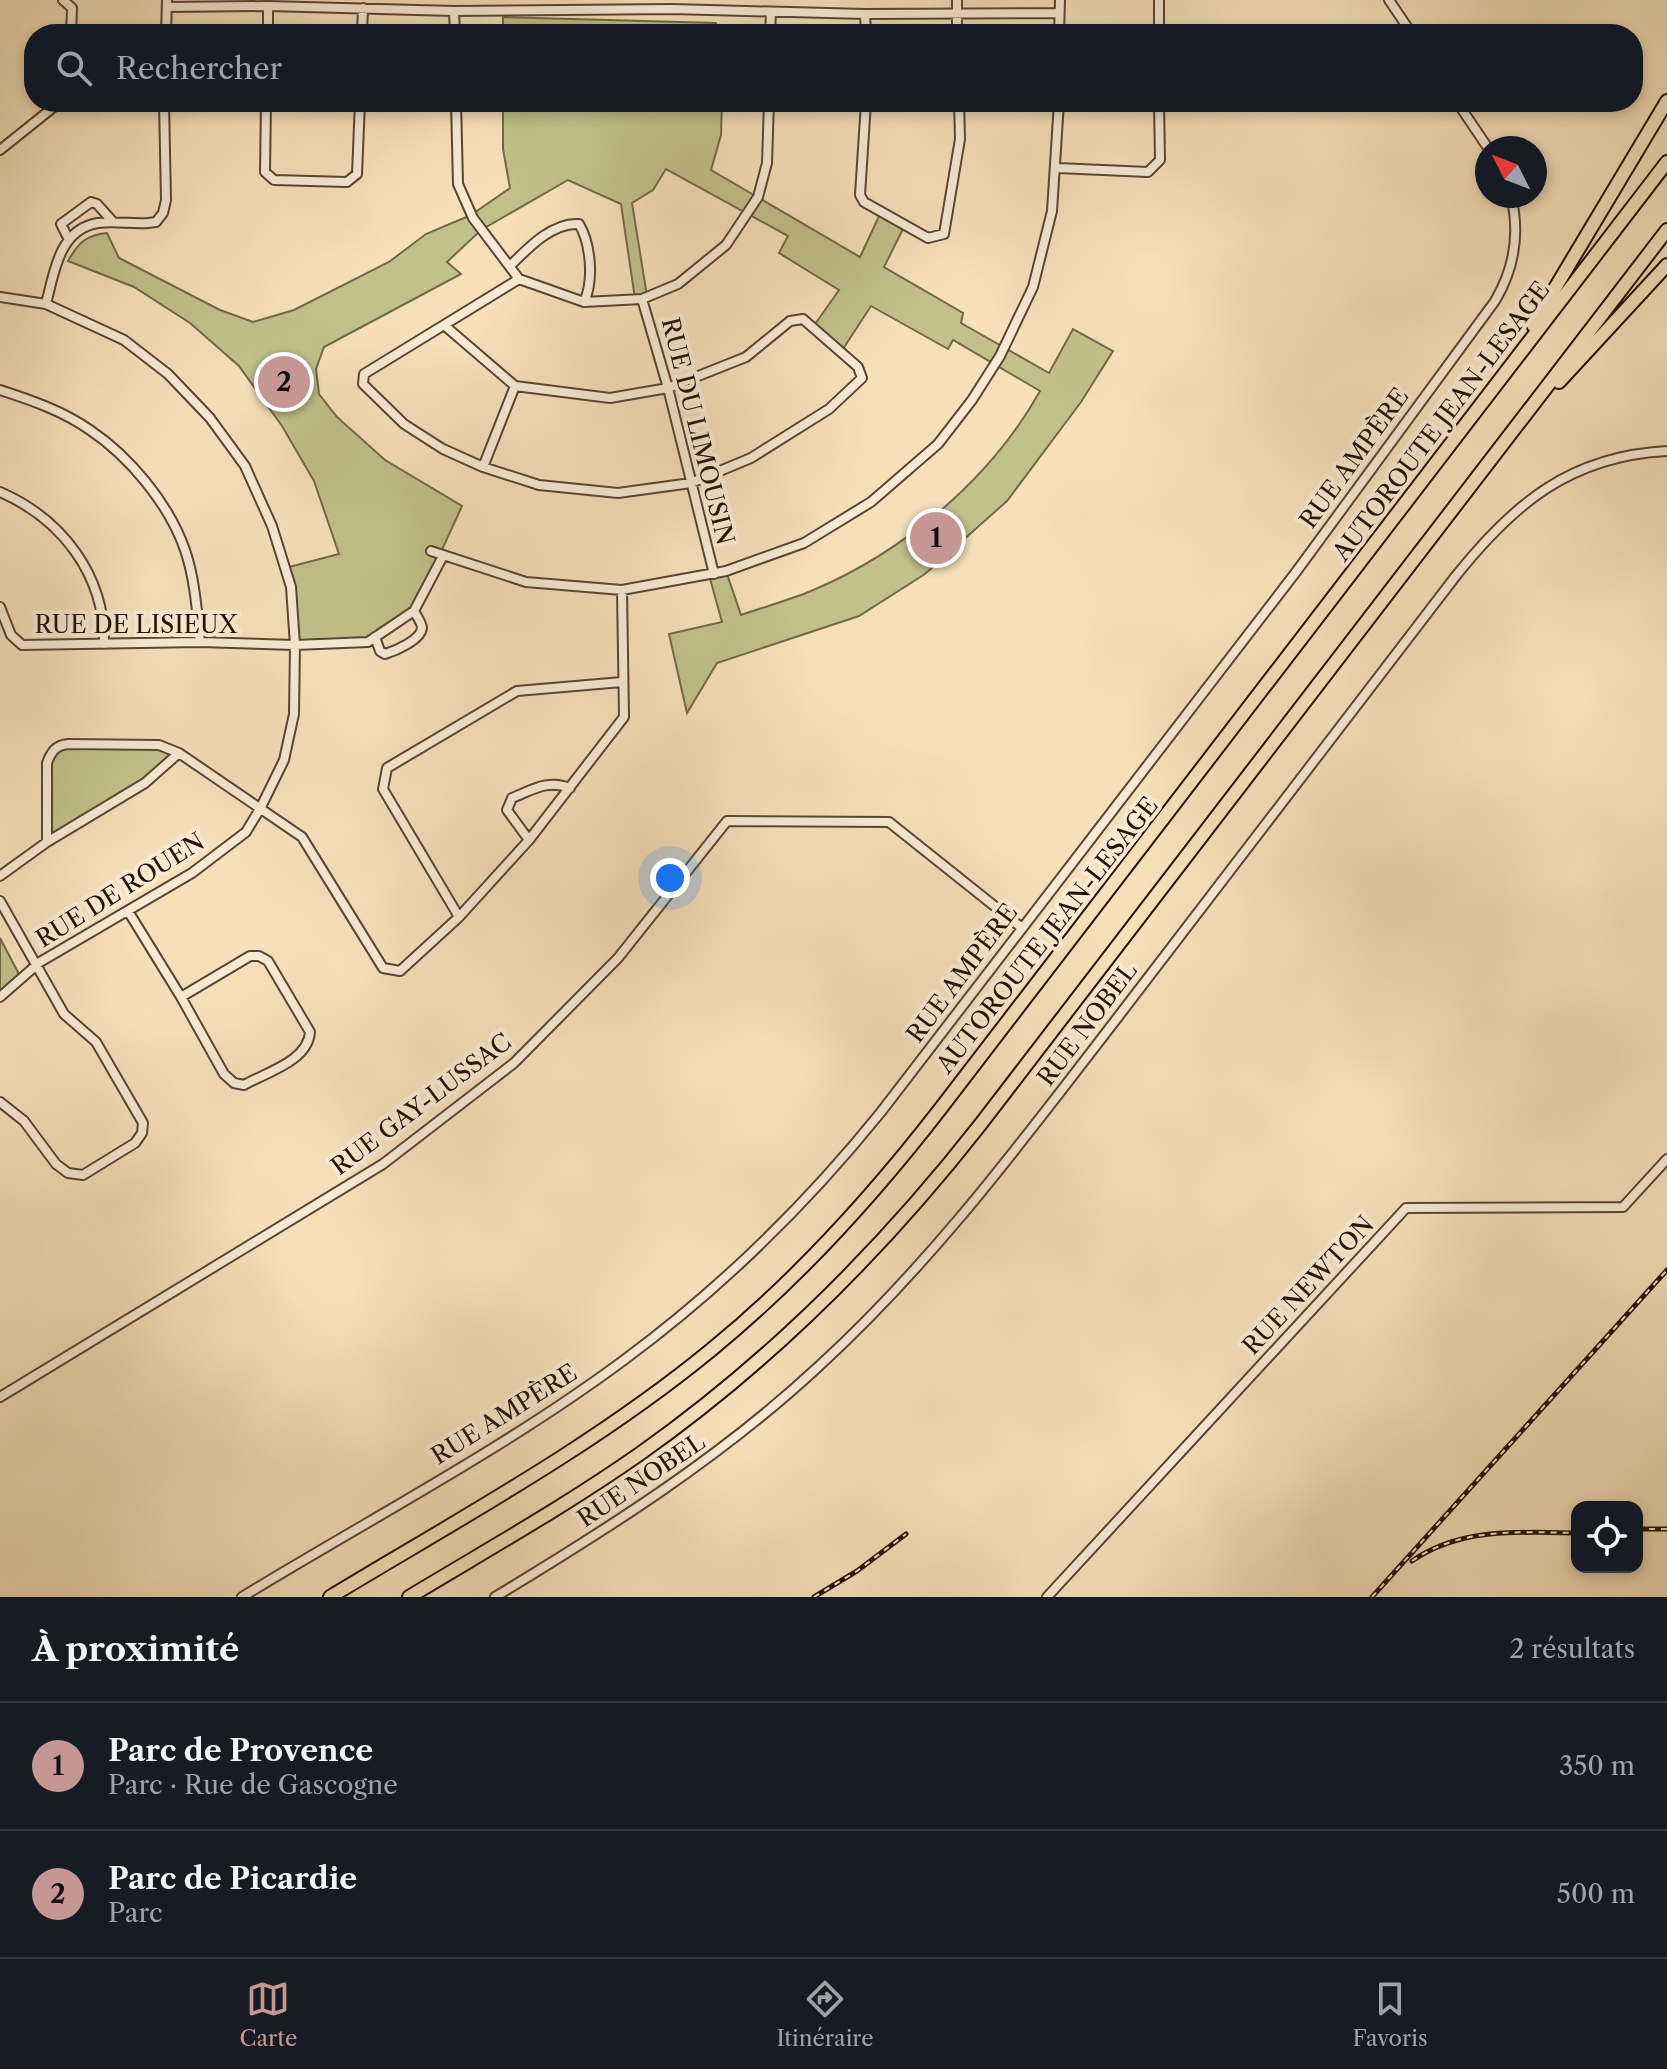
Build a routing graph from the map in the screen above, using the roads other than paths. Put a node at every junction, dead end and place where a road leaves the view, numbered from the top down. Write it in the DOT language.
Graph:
graph roads {
  1 [pos="63,0"];
  2 [pos="957,0"];
  3 [pos="1060,0"];
  4 [pos="1159,0"];
  5 [pos="1389,0"];
  6 [pos="167,4"];
  7 [pos="672,4"];
  8 [pos="572,5"];
  9 [pos="268,6"];
  10 [pos="363,8"];
  11 [pos="454,11"];
  12 [pos="771,12"];
  13 [pos="1059,13"];
  14 [pos="865,14"];
  15 [pos="957,14"];
  16 [pos="71,24"];
  17 [pos="166,24"];
  18 [pos="268,24"];
  19 [pos="362,24"];
  20 [pos="455,24"];
  21 [pos="770,24"];
  22 [pos="866,24"];
  23 [pos="957,24"];
  24 [pos="1059,24"];
  25 [pos="1159,24"];
  26 [pos="1405,24"];
  27 [pos="1667,101"];
  28 [pos="48,112"];
  29 [pos="164,112"];
  30 [pos="266,112"];
  31 [pos="360,112"];
  32 [pos="456,112"];
  33 [pos="769,112"];
  34 [pos="865,112"];
  35 [pos="959,112"];
  36 [pos="1059,112"];
  37 [pos="1159,112"];
  38 [pos="1464,112"];
  39 [pos="1480,136"];
  40 [pos="0,150"];
  41 [pos="1667,162"];
  42 [pos="1057,168"];
  43 [pos="1513,208"];
  44 [pos="113,222"];
  45 [pos="1667,230"];
  46 [pos="68,238"];
  47 [pos="1667,265"];
  48 [pos="510,266"];
  49 [pos="519,279"];
  50 [pos="0,297"];
  51 [pos="642,299"];
  52 [pos="584,302"];
  53 [pos="46,304"];
  54 [pos="444,325"];
  55 [pos="515,386"];
  56 [pos="668,388"];
  57 [pos="0,390"];
  58 [pos="1491,392"];
  59 [pos="1513,431"];
  60 [pos="1667,451"];
  61 [pos="483,467"];
  62 [pos="691,483"];
  63 [pos="0,492"];
  64 [pos="431,551"];
  65 [pos="443,556"];
  66 [pos="714,574"];
  67 [pos="622,590"];
  68 [pos="0,607"];
  69 [pos="414,611"];
  70 [pos="375,637"];
  71 [pos="200,642"];
  72 [pos="104,644"];
  73 [pos="295,645"];
  74 [pos="622,682"];
  75 [pos="179,753"];
  76 [pos="570,788"];
  77 [pos="261,807"];
  78 [pos="529,840"];
  79 [pos="47,842"];
  80 [pos="0,876"];
  81 [pos="0,901"];
  82 [pos="128,911"];
  83 [pos="459,917"];
  84 [pos="1022,928"];
  85 [pos="37,965"];
  86 [pos="0,997"];
  87 [pos="181,997"];
  88 [pos="0,1102"];
  89 [pos="1667,1159"];
  90 [pos="0,1397"];
  91 [pos="242,1597"];
  92 [pos="330,1597"];
  93 [pos="409,1597"];
  94 [pos="495,1597"];
  95 [pos="1047,1597"];
  1 -- 16 [label="street"];
  2 -- 15 [label="street"];
  3 -- 13 [label="street"];
  4 -- 25 [label="street"];
  5 -- 26 [label="street"];
  6 -- 9 [label="street"];
  6 -- 17 [label="street"];
  7 -- 8 [label="street"];
  7 -- 12 [label="street"];
  8 -- 11 [label="street"];
  9 -- 10 [label="street"];
  9 -- 18 [label="street"];
  10 -- 11 [label="street"];
  10 -- 19 [label="street"];
  11 -- 20 [label="street"];
  12 -- 14 [label="street"];
  12 -- 21 [label="street"];
  13 -- 15 [label="street"];
  13 -- 24 [label="street"];
  14 -- 15 [label="street"];
  14 -- 22 [label="street"];
  15 -- 23 [label="street"];
  27 -- 58 [label="highway"];
  28 -- 40 [label="street"];
  29 -- 44 [label="street"];
  30 -- 31 [label="street"];
  32 -- 48 [label="street"];
  33 -- 51 [label="street"];
  34 -- 35 [label="street"];
  36 -- 42 [label="street"];
  37 -- 42 [label="street"];
  38 -- 39 [label="street"];
  41 -- 58 [label="highway, AUTOROUTE JEAN-LESAGE"];
  42 -- 66 [label="street"];
  43 -- 84 [label="street, RUE AMPÈRE"];
  44 -- 46 [label="street"];
  44 -- 46 [label="street"];
  45 -- 59 [label="highway"];
  46 -- 53 [label="street"];
  47 -- 59 [label="highway"];
  48 -- 49 [label="street"];
  48 -- 52 [label="street"];
  49 -- 52 [label="street"];
  49 -- 54 [label="street"];
  50 -- 53 [label="street, RUE DE ROUEN"];
  51 -- 52 [label="street"];
  51 -- 56 [label="street, RUE DU LIMOUSIN"];
  53 -- 73 [label="street, RUE DE ROUEN"];
  54 -- 55 [label="street"];
  54 -- 61 [label="street"];
  55 -- 56 [label="street"];
  55 -- 61 [label="street"];
  56 -- 62 [label="street, RUE DU LIMOUSIN"];
  56 -- 62 [label="street"];
  57 -- 71 [label="street"];
  58 -- 92 [label="highway, AUTOROUTE JEAN-LESAGE"];
  59 -- 93 [label="highway"];
  60 -- 94 [label="street, RUE NOBEL"];
  61 -- 62 [label="street"];
  62 -- 66 [label="street, RUE DU LIMOUSIN"];
  63 -- 72 [label="street"];
  64 -- 65 [label="street"];
  65 -- 67 [label="street"];
  65 -- 69 [label="street"];
  66 -- 67 [label="street"];
  67 -- 74 [label="street"];
  68 -- 72 [label="street, RUE DE LISIEUX"];
  69 -- 70 [label="street"];
  69 -- 70 [label="street"];
  70 -- 73 [label="street, RUE DE LISIEUX"];
  71 -- 72 [label="street, RUE DE LISIEUX"];
  71 -- 73 [label="street, RUE DE LISIEUX"];
  73 -- 77 [label="street, RUE DE ROUEN"];
  74 -- 76 [label="street"];
  74 -- 83 [label="street"];
  75 -- 77 [label="street"];
  75 -- 79 [label="street"];
  75 -- 79 [label="street"];
  76 -- 78 [label="street"];
  76 -- 78 [label="street"];
  77 -- 82 [label="street, RUE DE ROUEN"];
  77 -- 83 [label="street"];
  78 -- 83 [label="street"];
  79 -- 80 [label="street"];
  81 -- 85 [label="street"];
  82 -- 85 [label="street, RUE DE ROUEN"];
  82 -- 87 [label="street"];
  84 -- 90 [label="street, RUE GAY-LUSSAC"];
  84 -- 91 [label="street, RUE AMPÈRE"];
  85 -- 86 [label="street, RUE DE ROUEN"];
  85 -- 88 [label="street"];
  87 -- 87 [label="street"];
  89 -- 95 [label="street, RUE NEWTON"];
}
